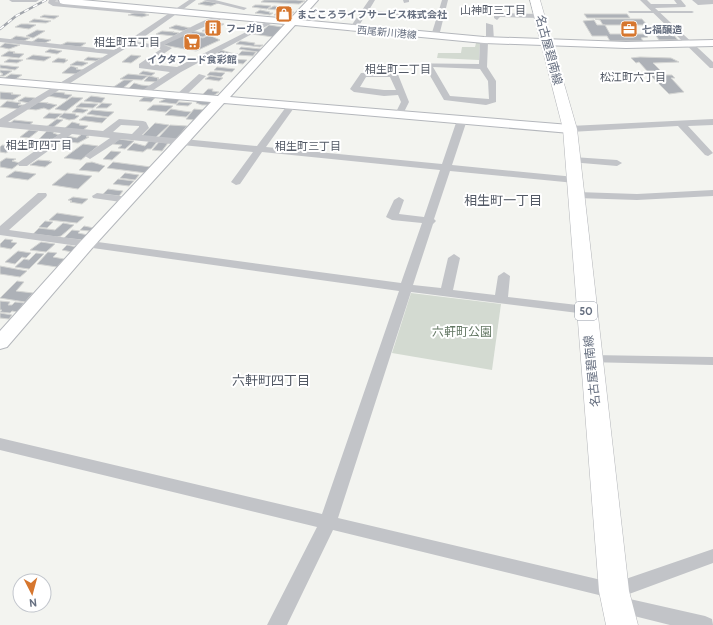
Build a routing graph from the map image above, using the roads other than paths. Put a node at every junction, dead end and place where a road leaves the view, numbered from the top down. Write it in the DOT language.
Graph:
graph roads {
  1 [pos="12,0"];
  2 [pos="36,0"];
  3 [pos="58,0"];
  4 [pos="94,0"];
  5 [pos="193,0"];
  6 [pos="206,0"];
  7 [pos="313,0"];
  8 [pos="372,0"];
  9 [pos="445,0"];
  10 [pos="643,0"];
  11 [pos="677,0"];
  12 [pos="695,0"];
  13 [pos="713,2"];
  14 [pos="649,6"];
  15 [pos="244,8"];
  16 [pos="537,8"];
  17 [pos="155,10"];
  18 [pos="176,12"];
  19 [pos="364,12"];
  20 [pos="630,12"];
  21 [pos="655,12"];
  22 [pos="692,12"];
  23 [pos="399,15"];
  24 [pos="223,16"];
  25 [pos="497,18"];
  26 [pos="272,22"];
  27 [pos="291,23"];
  28 [pos="489,25"];
  29 [pos="353,29"];
  30 [pos="435,36"];
  31 [pos="713,39"];
  32 [pos="487,40"];
  33 [pos="2,41"];
  34 [pos="130,43"];
  35 [pos="548,44"];
  36 [pos="695,44"];
  37 [pos="713,44"];
  38 [pos="157,46"];
  39 [pos="72,48"];
  40 [pos="115,52"];
  41 [pos="57,56"];
  42 [pos="428,65"];
  43 [pos="713,66"];
  44 [pos="484,67"];
  45 [pos="178,70"];
  46 [pos="393,74"];
  47 [pos="202,76"];
  48 [pos="0,81"];
  49 [pos="62,86"];
  50 [pos="402,92"];
  51 [pos="144,93"];
  52 [pos="180,96"];
  53 [pos="220,99"];
  54 [pos="292,105"];
  55 [pos="693,112"];
  56 [pos="400,114"];
  57 [pos="462,120"];
  58 [pos="709,122"];
  59 [pos="0,124"];
  60 [pos="681,124"];
  61 [pos="570,129"];
  62 [pos="70,131"];
  63 [pos="104,135"];
  64 [pos="117,136"];
  65 [pos="133,138"];
  66 [pos="180,143"];
  67 [pos="260,150"];
  68 [pos="708,152"];
  69 [pos="90,156"];
  70 [pos="617,163"];
  71 [pos="22,164"];
  72 [pos="447,168"];
  73 [pos="575,178"];
  74 [pos="236,182"];
  75 [pos="713,194"];
  76 [pos="42,195"];
  77 [pos="97,196"];
  78 [pos="128,200"];
  79 [pos="399,200"];
  80 [pos="430,221"];
  81 [pos="0,232"];
  82 [pos="87,244"];
  83 [pos="454,258"];
  84 [pos="504,276"];
  85 [pos="408,288"];
  86 [pos="446,293"];
  87 [pos="501,300"];
  88 [pos="586,310"];
  89 [pos="0,343"];
  90 [pos="591,359"];
  91 [pos="713,361"];
  92 [pos="0,444"];
  93 [pos="328,522"];
  94 [pos="713,556"];
  95 [pos="616,597"];
  96 [pos="277,625"];
  97 [pos="622,625"];
  98 [pos="705,625"];
  1 -- 2 [label="street"];
  3 -- 17 [label="street, 西尾新川港線"];
  4 -- 17 [label="street"];
  5 -- 18 [label="street"];
  6 -- 15 [label="street"];
  7 -- 27 [label="street"];
  8 -- 19 [label="street"];
  9 -- 30 [label="street"];
  10 -- 14 [label="street"];
  11 -- 14 [label="street"];
  12 -- 13 [label="street"];
  14 -- 21 [label="street"];
  16 -- 25 [label="street"];
  16 -- 35 [label="main road, 名古屋碧南線 / 50"];
  17 -- 18 [label="street, 西尾新川港線"];
  18 -- 24 [label="street, 西尾新川港線"];
  18 -- 34 [label="street"];
  19 -- 23 [label="street"];
  19 -- 29 [label="street"];
  20 -- 21 [label="lane"];
  21 -- 22 [label="lane"];
  21 -- 36 [label="street"];
  24 -- 26 [label="street, 西尾新川港線"];
  24 -- 38 [label="street"];
  26 -- 27 [label="street, 西尾新川港線"];
  26 -- 45 [label="street"];
  27 -- 29 [label="street, 西尾新川港線"];
  27 -- 53 [label="street"];
  28 -- 32 [label="street"];
  29 -- 30 [label="street, 西尾新川港線"];
  30 -- 32 [label="street, 西尾新川港線"];
  31 -- 36 [label="street"];
  32 -- 35 [label="street, 西尾新川港線"];
  32 -- 44 [label="street"];
  33 -- 39 [label="street"];
  34 -- 38 [label="street"];
  34 -- 40 [label="street"];
  35 -- 36 [label="street, 西尾新川港線"];
  35 -- 61 [label="main road, 名古屋碧南線 / 50"];
  36 -- 37 [label="street, 西尾新川港線"];
  36 -- 43 [label="street"];
  38 -- 45 [label="street"];
  39 -- 40 [label="street"];
  39 -- 41 [label="street"];
  40 -- 49 [label="street"];
  42 -- 44 [label="street"];
  42 -- 44 [label="street"];
  42 -- 46 [label="street"];
  45 -- 51 [label="street"];
  46 -- 50 [label="street"];
  46 -- 50 [label="street"];
  47 -- 52 [label="street"];
  48 -- 49 [label="street"];
  49 -- 51 [label="street"];
  49 -- 59 [label="street"];
  50 -- 56 [label="street"];
  51 -- 52 [label="street"];
  52 -- 53 [label="street"];
  53 -- 54 [label="street"];
  53 -- 66 [label="street"];
  54 -- 56 [label="street"];
  54 -- 67 [label="street"];
  55 -- 58 [label="street"];
  56 -- 57 [label="street"];
  57 -- 61 [label="street"];
  57 -- 72 [label="street"];
  58 -- 60 [label="street"];
  59 -- 62 [label="street"];
  60 -- 61 [label="street"];
  60 -- 68 [label="street"];
  61 -- 73 [label="main road, 名古屋碧南線 / 50"];
  62 -- 63 [label="street"];
  62 -- 71 [label="street"];
  63 -- 64 [label="street"];
  63 -- 65 [label="street"];
  64 -- 65 [label="street"];
  64 -- 69 [label="street"];
  65 -- 66 [label="street"];
  66 -- 67 [label="street"];
  66 -- 78 [label="street"];
  67 -- 72 [label="street"];
  67 -- 74 [label="street"];
  70 -- 73 [label="street"];
  72 -- 73 [label="street"];
  72 -- 80 [label="street"];
  73 -- 75 [label="street"];
  73 -- 88 [label="main road, 名古屋碧南線 / 50"];
  76 -- 81 [label="street"];
  77 -- 78 [label="street"];
  78 -- 82 [label="street"];
  79 -- 80 [label="street"];
  80 -- 85 [label="street"];
  81 -- 82 [label="street"];
  82 -- 85 [label="street"];
  82 -- 89 [label="street"];
  83 -- 86 [label="street"];
  84 -- 87 [label="street"];
  85 -- 86 [label="street"];
  85 -- 93 [label="street"];
  86 -- 87 [label="street"];
  87 -- 88 [label="street"];
  88 -- 90 [label="main road, 名古屋碧南線 / 50"];
  90 -- 91 [label="street"];
  90 -- 95 [label="main road, 名古屋碧南線 / 50"];
  92 -- 93 [label="street"];
  93 -- 95 [label="street"];
  93 -- 96 [label="street"];
  94 -- 95 [label="street"];
  95 -- 97 [label="main road, 名古屋碧南線 / 50"];
  95 -- 98 [label="street"];
}
